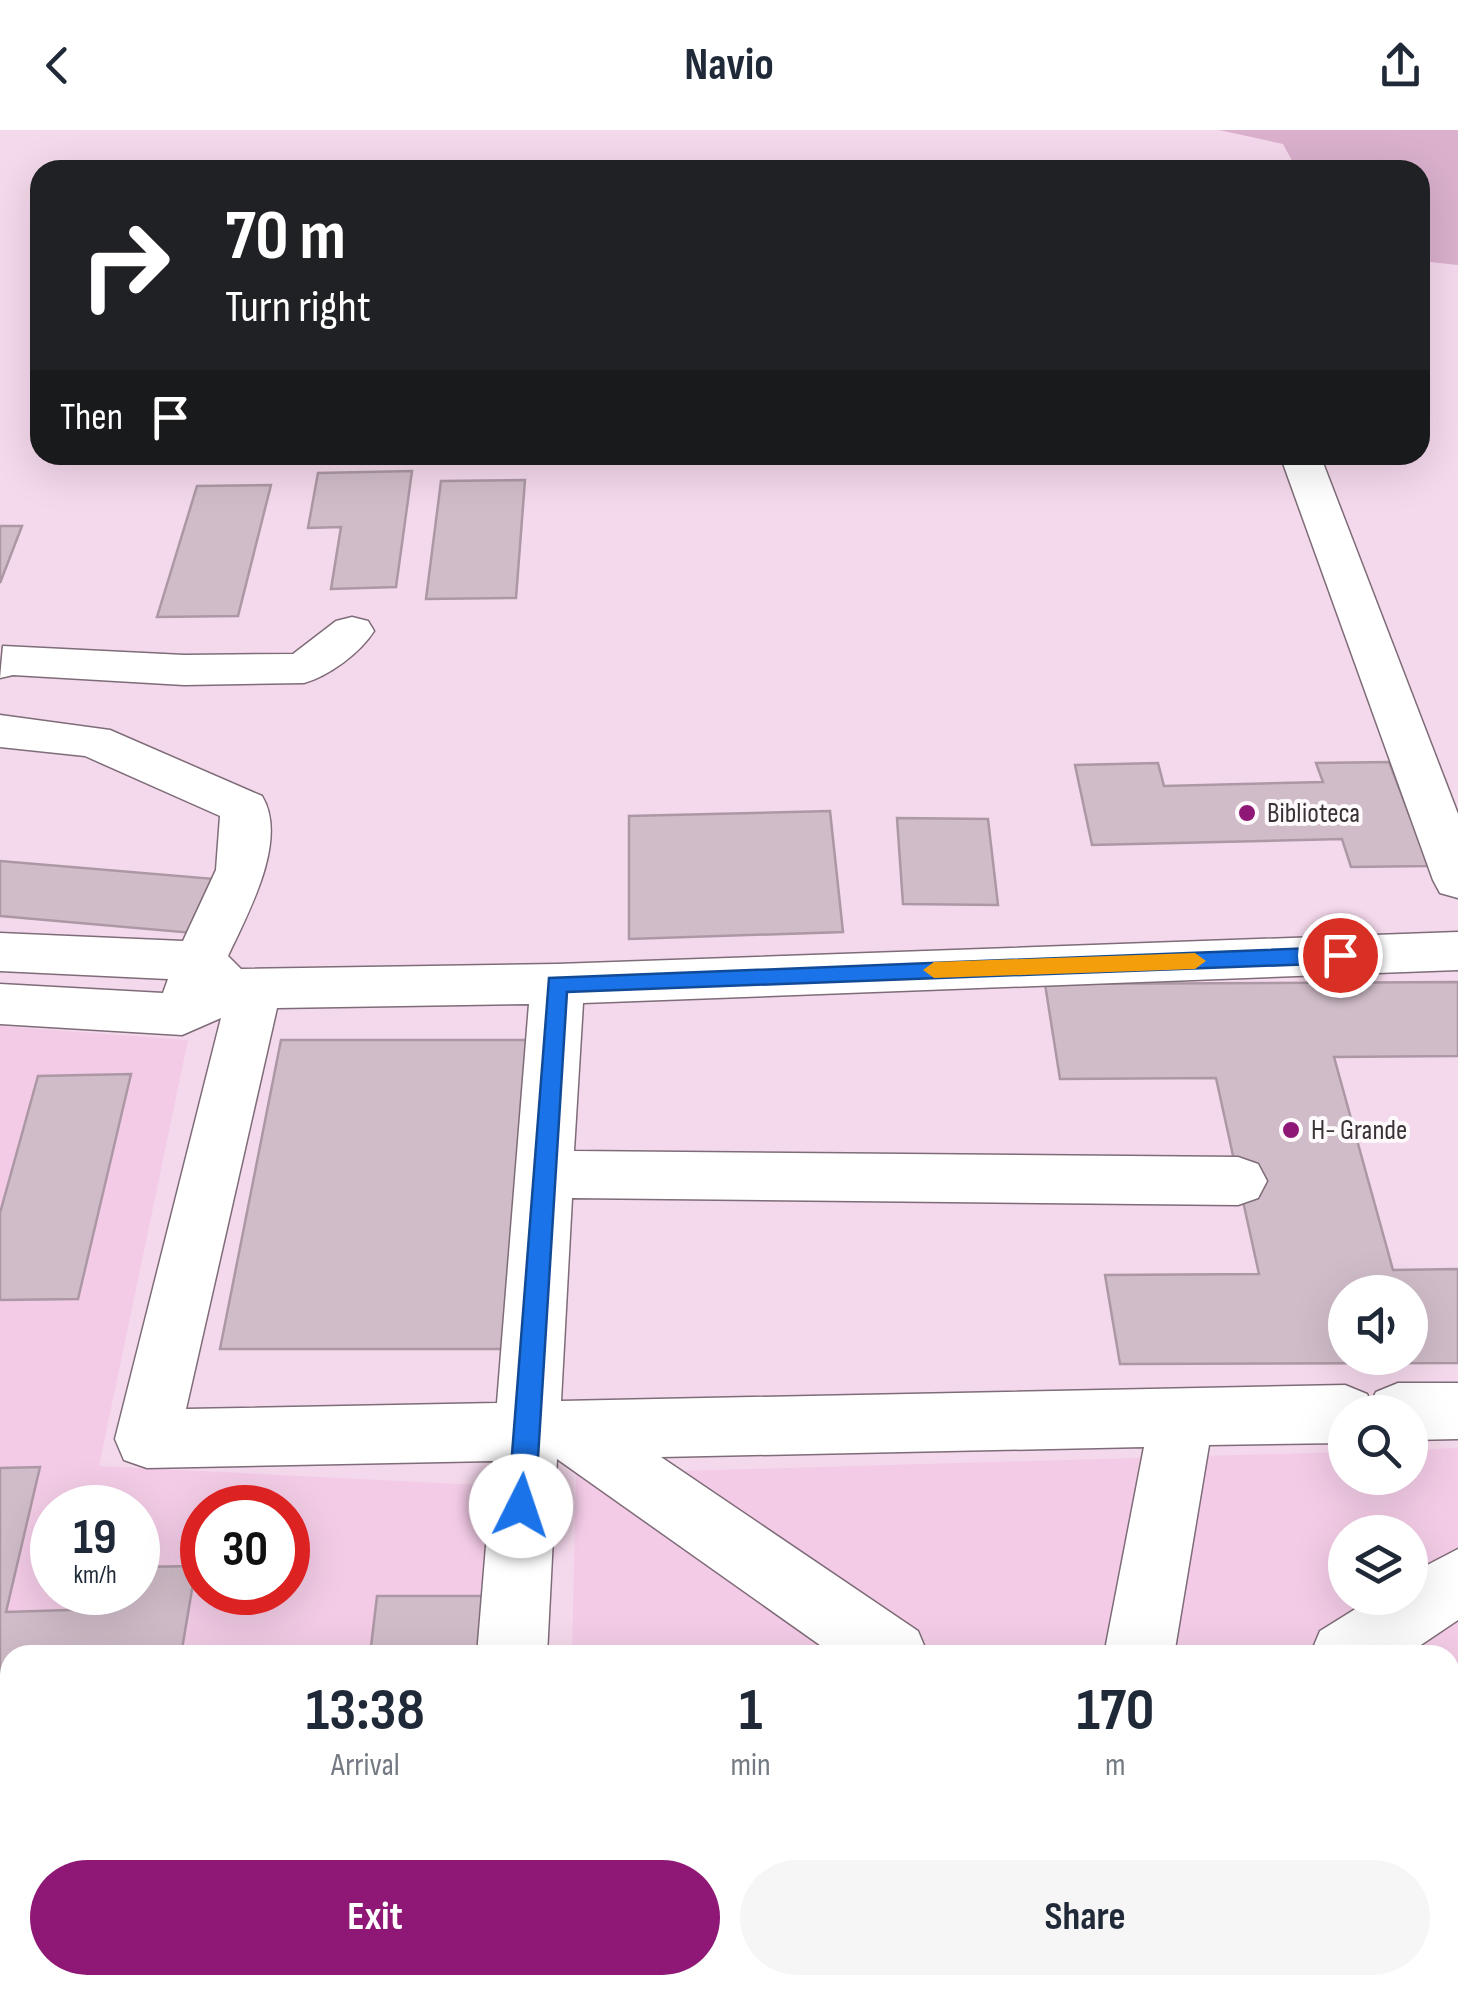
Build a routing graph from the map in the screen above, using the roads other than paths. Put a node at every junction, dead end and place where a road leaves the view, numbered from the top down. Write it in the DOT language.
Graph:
graph roads {
  1 [pos="1304,465"];
  2 [pos="352,631"];
  3 [pos="0,664"];
  4 [pos="0,731"];
  5 [pos="1458,880"];
  6 [pos="1458,951"];
  7 [pos="0,952"];
  8 [pos="228,979"];
  9 [pos="557,984"];
  10 [pos="0,1004"];
  11 [pos="544,1174"];
  12 [pos="1238,1182"];
  13 [pos="1458,1411"];
  14 [pos="1428,1412"];
  15 [pos="1328,1414"];
  16 [pos="1182,1417"];
  17 [pos="547,1430"];
  18 [pos="1458,1581"];
  19 [pos="514,1645"];
  20 [pos="877,1645"];
  21 [pos="1141,1645"];
  22 [pos="1360,1645"];
  1 -- 5 [label="street"];
  2 -- 3 [label="street"];
  4 -- 8 [label="street"];
  6 -- 9 [label="street"];
  7 -- 8 [label="street"];
  8 -- 9 [label="street"];
  8 -- 10 [label="street"];
  8 -- 17 [label="street"];
  9 -- 11 [label="street"];
  11 -- 12 [label="street"];
  11 -- 17 [label="street"];
  13 -- 14 [label="street"];
  15 -- 16 [label="street"];
  16 -- 17 [label="street"];
  16 -- 21 [label="street"];
  17 -- 19 [label="street"];
  17 -- 20 [label="street"];
  18 -- 22 [label="street"];
}
